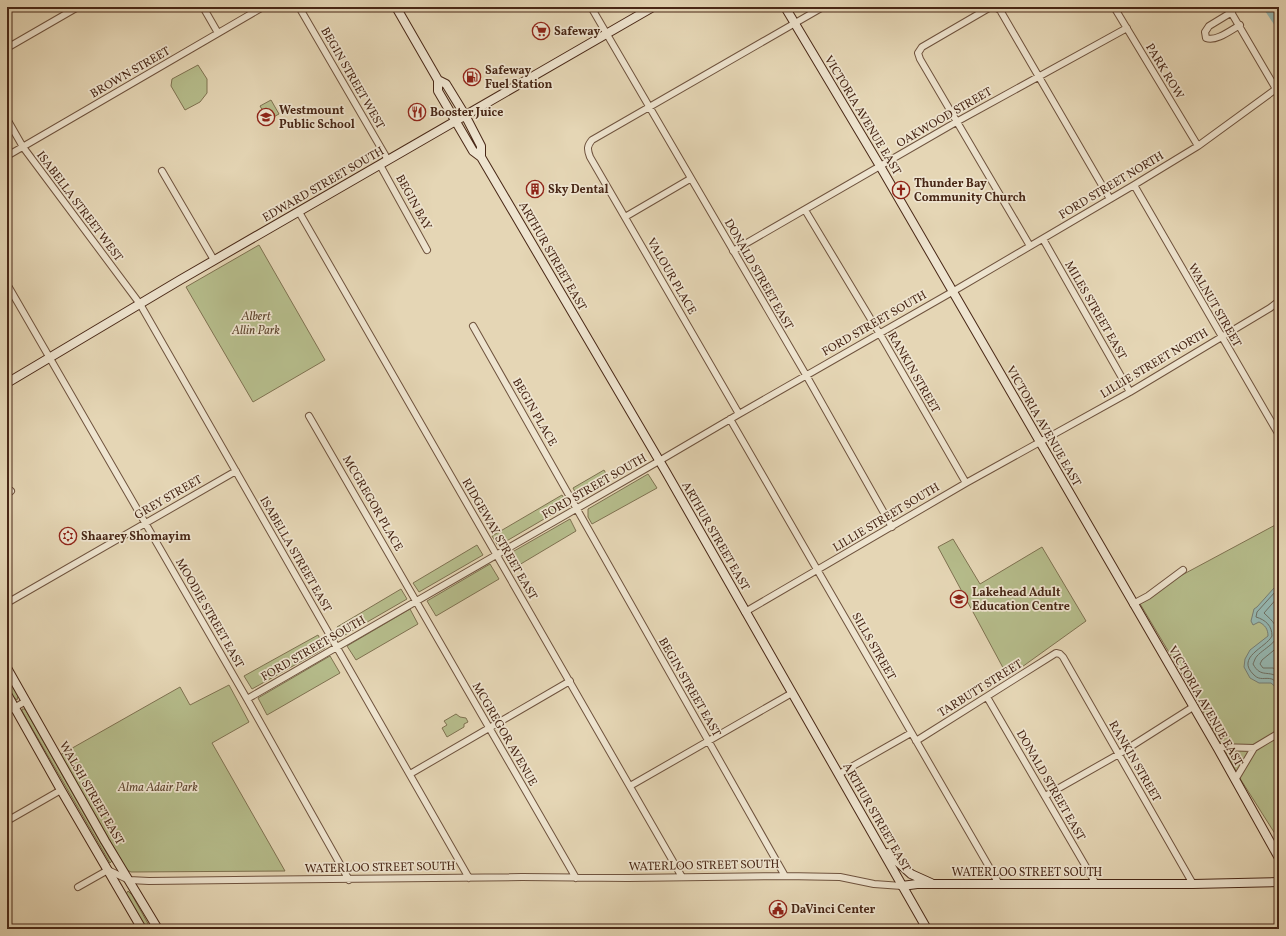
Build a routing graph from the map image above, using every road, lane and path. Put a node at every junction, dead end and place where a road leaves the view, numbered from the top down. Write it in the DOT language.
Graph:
graph roads {
  1 [pos="78,7"];
  2 [pos="202,7"];
  3 [pos="264,7"];
  4 [pos="299,7"];
  5 [pos="396,7"];
  6 [pos="591,7"];
  7 [pos="653,7"];
  8 [pos="785,7"];
  9 [pos="823,7"];
  10 [pos="993,7"];
  11 [pos="1114,7"];
  12 [pos="1230,10"];
  13 [pos="795,23"];
  14 [pos="1240,25"];
  15 [pos="1126,28"];
  16 [pos="218,33"];
  17 [pos="606,34"];
  18 [pos="7,48"];
  19 [pos="1038,76"];
  20 [pos="438,80"];
  21 [pos="648,107"];
  22 [pos="465,116"];
  23 [pos="7,119"];
  24 [pos="456,121"];
  25 [pos="958,121"];
  26 [pos="1198,146"];
  27 [pos="22,147"];
  28 [pos="7,156"];
  29 [pos="481,157"];
  30 [pos="388,160"];
  31 [pos="380,165"];
  32 [pos="880,166"];
  33 [pos="162,171"];
  34 [pos="690,179"];
  35 [pos="1134,185"];
  36 [pos="1110,199"];
  37 [pos="804,210"];
  38 [pos="299,212"];
  39 [pos="625,217"];
  40 [pos="1043,238"];
  41 [pos="1030,246"];
  42 [pos="427,250"];
  43 [pos="733,251"];
  44 [pos="214,260"];
  45 [pos="7,284"];
  46 [pos="952,292"];
  47 [pos="1279,301"];
  48 [pos="140,304"];
  49 [pos="473,326"];
  50 [pos="878,334"];
  51 [pos="1221,336"];
  52 [pos="50,358"];
  53 [pos="806,375"];
  54 [pos="7,383"];
  55 [pos="1130,392"];
  56 [pos="739,414"];
  57 [pos="309,416"];
  58 [pos="730,419"];
  59 [pos="1279,435"];
  60 [pos="1039,443"];
  61 [pos="659,461"];
  62 [pos="236,471"];
  63 [pos="966,483"];
  64 [pos="577,508"];
  65 [pos="146,523"];
  66 [pos="892,527"];
  67 [pos="497,555"];
  68 [pos="818,570"];
  69 [pos="1183,570"];
  70 [pos="417,600"];
  71 [pos="7,602"];
  72 [pos="1133,604"];
  73 [pos="746,612"];
  74 [pos="337,647"];
  75 [pos="1056,653"];
  76 [pos="7,668"];
  77 [pos="570,681"];
  78 [pos="792,693"];
  79 [pos="7,694"];
  80 [pos="987,697"];
  81 [pos="247,699"];
  82 [pos="26,701"];
  83 [pos="1193,707"];
  84 [pos="15,708"];
  85 [pos="7,712"];
  86 [pos="489,729"];
  87 [pos="911,733"];
  88 [pos="1279,733"];
  89 [pos="709,741"];
  90 [pos="916,741"];
  91 [pos="1217,748"];
  92 [pos="1254,748"];
  93 [pos="1119,754"];
  94 [pos="410,774"];
  95 [pos="839,774"];
  96 [pos="1235,780"];
  97 [pos="630,786"];
  98 [pos="61,790"];
  99 [pos="1045,796"];
  100 [pos="7,821"];
  101 [pos="1265,833"];
  102 [pos="877,840"];
  103 [pos="1279,846"];
  104 [pos="1279,858"];
  105 [pos="108,870"];
  106 [pos="785,876"];
  107 [pos="682,877"];
  108 [pos="469,878"];
  109 [pos="576,878"];
  110 [pos="129,880"];
  111 [pos="349,880"];
  112 [pos="1279,882"];
  113 [pos="934,884"];
  114 [pos="999,884"];
  115 [pos="1096,884"];
  116 [pos="1193,884"];
  117 [pos="902,886"];
  118 [pos="78,887"];
  119 [pos="142,929"];
  120 [pos="158,929"];
  121 [pos="927,929"];
  1 -- 18 [label="street"];
  2 -- 16 [label="street"];
  3 -- 16 [label="street, BROWN STREET"];
  4 -- 30 [label="street, BEGIN STREET WEST"];
  5 -- 20 [label="main road"];
  6 -- 17 [label="street, DONALD STREET EAST"];
  7 -- 17 [label="main road, EDWARD STREET SOUTH"];
  8 -- 13 [label="main road, VICTORIA AVENUE EAST"];
  9 -- 13 [label="street"];
  10 -- 19 [label="street"];
  10 -- 25 [label="street"];
  11 -- 15 [label="street, PARK ROW"];
  12 -- 14 [label="street"];
  12 -- 14 [label="street"];
  13 -- 21 [label="street"];
  13 -- 32 [label="main road, VICTORIA AVENUE EAST"];
  14 -- 26 [label="street, FORD STREET NORTH"];
  15 -- 19 [label="street, OAKWOOD STREET"];
  15 -- 26 [label="street, PARK ROW"];
  16 -- 27 [label="street, BROWN STREET"];
  17 -- 21 [label="street, DONALD STREET EAST"];
  17 -- 22 [label="main road, EDWARD STREET SOUTH"];
  19 -- 25 [label="street, OAKWOOD STREET"];
  19 -- 36 [label="street"];
  20 -- 22 [label="main road, ARTHUR STREET EAST"];
  20 -- 24 [label="main road, ARTHUR STREET EAST"];
  21 -- 34 [label="street, DONALD STREET EAST"];
  21 -- 39 [label="street, VALOUR PLACE"];
  22 -- 24 [label="main road, EDWARD STREET SOUTH"];
  22 -- 29 [label="main road, ARTHUR STREET EAST"];
  23 -- 27 [label="street, ISABELLA STREET WEST"];
  24 -- 29 [label="main road, ARTHUR STREET EAST"];
  24 -- 30 [label="main road, EDWARD STREET SOUTH"];
  25 -- 32 [label="street, OAKWOOD STREET"];
  25 -- 41 [label="street"];
  26 -- 35 [label="street, FORD STREET NORTH"];
  27 -- 28 [label="street, BROWN STREET"];
  27 -- 48 [label="street, ISABELLA STREET WEST"];
  29 -- 61 [label="main road, ARTHUR STREET EAST"];
  30 -- 31 [label="main road, EDWARD STREET SOUTH"];
  31 -- 38 [label="main road, EDWARD STREET SOUTH"];
  31 -- 42 [label="street, BEGIN BAY"];
  32 -- 37 [label="street, OAKWOOD STREET"];
  32 -- 46 [label="main road, VICTORIA AVENUE EAST"];
  33 -- 44 [label="street"];
  34 -- 39 [label="street"];
  34 -- 43 [label="street, DONALD STREET EAST"];
  35 -- 36 [label="street, FORD STREET NORTH"];
  35 -- 51 [label="street, WALNUT STREET"];
  36 -- 40 [label="street, FORD STREET NORTH"];
  37 -- 43 [label="street, OAKWOOD STREET"];
  37 -- 50 [label="street, RANKIN STREET"];
  38 -- 44 [label="main road, EDWARD STREET SOUTH"];
  38 -- 67 [label="street, RIDGEWAY STREET EAST"];
  39 -- 56 [label="street, VALOUR PLACE"];
  40 -- 41 [label="street, FORD STREET NORTH"];
  40 -- 55 [label="street, MILES STREET EAST"];
  41 -- 46 [label="street, FORD STREET NORTH"];
  43 -- 53 [label="street, DONALD STREET EAST"];
  44 -- 48 [label="main road, EDWARD STREET SOUTH"];
  45 -- 52 [label="street, MOODIE STREET EAST"];
  46 -- 50 [label="street, FORD STREET SOUTH"];
  46 -- 60 [label="main road, VICTORIA AVENUE EAST"];
  47 -- 51 [label="street, LILLIE STREET NORTH"];
  48 -- 52 [label="main road, EDWARD STREET SOUTH"];
  48 -- 62 [label="street, ISABELLA STREET EAST"];
  49 -- 64 [label="street, BEGIN PLACE"];
  50 -- 53 [label="street, FORD STREET SOUTH"];
  50 -- 63 [label="street, RANKIN STREET"];
  51 -- 55 [label="street, LILLIE STREET NORTH"];
  51 -- 59 [label="street, WALNUT STREET"];
  52 -- 54 [label="main road, EDWARD STREET SOUTH"];
  52 -- 65 [label="street, MOODIE STREET EAST"];
  53 -- 56 [label="street, FORD STREET SOUTH"];
  53 -- 66 [label="street, DONALD STREET EAST"];
  55 -- 60 [label="street, LILLIE STREET NORTH"];
  56 -- 58 [label="street, FORD STREET SOUTH"];
  57 -- 70 [label="street, MCGREGOR PLACE"];
  58 -- 61 [label="street, FORD STREET SOUTH"];
  58 -- 68 [label="street, SILLS STREET"];
  60 -- 63 [label="street, LILLIE STREET SOUTH"];
  60 -- 72 [label="main road, VICTORIA AVENUE EAST"];
  61 -- 64 [label="street, FORD STREET SOUTH"];
  61 -- 73 [label="main road, ARTHUR STREET EAST"];
  62 -- 65 [label="street, GREY STREET"];
  62 -- 74 [label="street, ISABELLA STREET EAST"];
  63 -- 66 [label="street, LILLIE STREET SOUTH"];
  64 -- 67 [label="street, FORD STREET SOUTH"];
  64 -- 89 [label="street, BEGIN STREET EAST"];
  65 -- 71 [label="street, GREY STREET"];
  65 -- 81 [label="street, MOODIE STREET EAST"];
  66 -- 68 [label="street, LILLIE STREET SOUTH"];
  67 -- 70 [label="street, FORD STREET SOUTH"];
  67 -- 77 [label="street, RIDGEWAY STREET EAST"];
  68 -- 73 [label="street, LILLIE STREET SOUTH"];
  68 -- 87 [label="street, SILLS STREET"];
  69 -- 72 [label="street"];
  70 -- 74 [label="street, FORD STREET SOUTH"];
  70 -- 86 [label="street, MCGREGOR AVENUE"];
  72 -- 83 [label="main road, VICTORIA AVENUE EAST"];
  73 -- 78 [label="main road, ARTHUR STREET EAST"];
  74 -- 81 [label="street, FORD STREET SOUTH"];
  74 -- 94 [label="street, ISABELLA STREET EAST"];
  75 -- 80 [label="street, TARBUTT STREET"];
  75 -- 93 [label="street, RANKIN STREET"];
  76 -- 82 [label="main road, WALSH STREET EAST"];
  77 -- 86 [label="street"];
  77 -- 97 [label="street, RIDGEWAY STREET EAST"];
  78 -- 89 [label="street"];
  78 -- 95 [label="main road, ARTHUR STREET EAST"];
  79 -- 84 [label="main road, WALSH STREET EAST"];
  80 -- 90 [label="street, TARBUTT STREET"];
  80 -- 99 [label="street, DONALD STREET EAST"];
  81 -- 111 [label="street, MOODIE STREET EAST"];
  82 -- 84 [label="street"];
  82 -- 110 [label="main road, WALSH STREET EAST"];
  83 -- 91 [label="main road, VICTORIA AVENUE EAST"];
  83 -- 93 [label="street"];
  84 -- 85 [label="street"];
  84 -- 98 [label="main road, WALSH STREET EAST"];
  86 -- 94 [label="street"];
  86 -- 109 [label="street, MCGREGOR AVENUE"];
  87 -- 90 [label="street, SILLS STREET"];
  87 -- 95 [label="street"];
  88 -- 92 [label="street"];
  89 -- 97 [label="street"];
  89 -- 106 [label="street, BEGIN STREET EAST"];
  90 -- 114 [label="street, SILLS STREET"];
  91 -- 92 [label="street"];
  91 -- 96 [label="main road, VICTORIA AVENUE EAST"];
  92 -- 96 [label="street"];
  93 -- 99 [label="street"];
  93 -- 116 [label="street, RANKIN STREET"];
  94 -- 108 [label="street, ISABELLA STREET EAST"];
  95 -- 102 [label="main road, ARTHUR STREET EAST"];
  96 -- 101 [label="main road, VICTORIA AVENUE EAST"];
  97 -- 107 [label="street, RIDGEWAY STREET EAST"];
  98 -- 100 [label="street"];
  98 -- 105 [label="main road, WALSH STREET EAST"];
  99 -- 115 [label="street, DONALD STREET EAST"];
  101 -- 103 [label="main road"];
  101 -- 104 [label="main road, VICTORIA AVENUE EAST"];
  102 -- 113 [label="main road"];
  102 -- 117 [label="main road, ARTHUR STREET EAST"];
  105 -- 110 [label="street"];
  105 -- 118 [label="street"];
  105 -- 119 [label="main road, WALSH STREET EAST"];
  106 -- 107 [label="street, WATERLOO STREET SOUTH"];
  106 -- 117 [label="street, WATERLOO STREET SOUTH"];
  107 -- 109 [label="street, WATERLOO STREET SOUTH"];
  108 -- 109 [label="street, WATERLOO STREET SOUTH"];
  108 -- 111 [label="street, WATERLOO STREET SOUTH"];
  110 -- 111 [label="street, WATERLOO STREET SOUTH"];
  110 -- 120 [label="main road, WALSH STREET EAST"];
  112 -- 116 [label="main road, WATERLOO STREET SOUTH"];
  113 -- 114 [label="main road, WATERLOO STREET SOUTH"];
  113 -- 117 [label="main road, WATERLOO STREET SOUTH"];
  114 -- 115 [label="main road, WATERLOO STREET SOUTH"];
  115 -- 116 [label="main road, WATERLOO STREET SOUTH"];
  117 -- 121 [label="main road, ARTHUR STREET EAST"];
}
